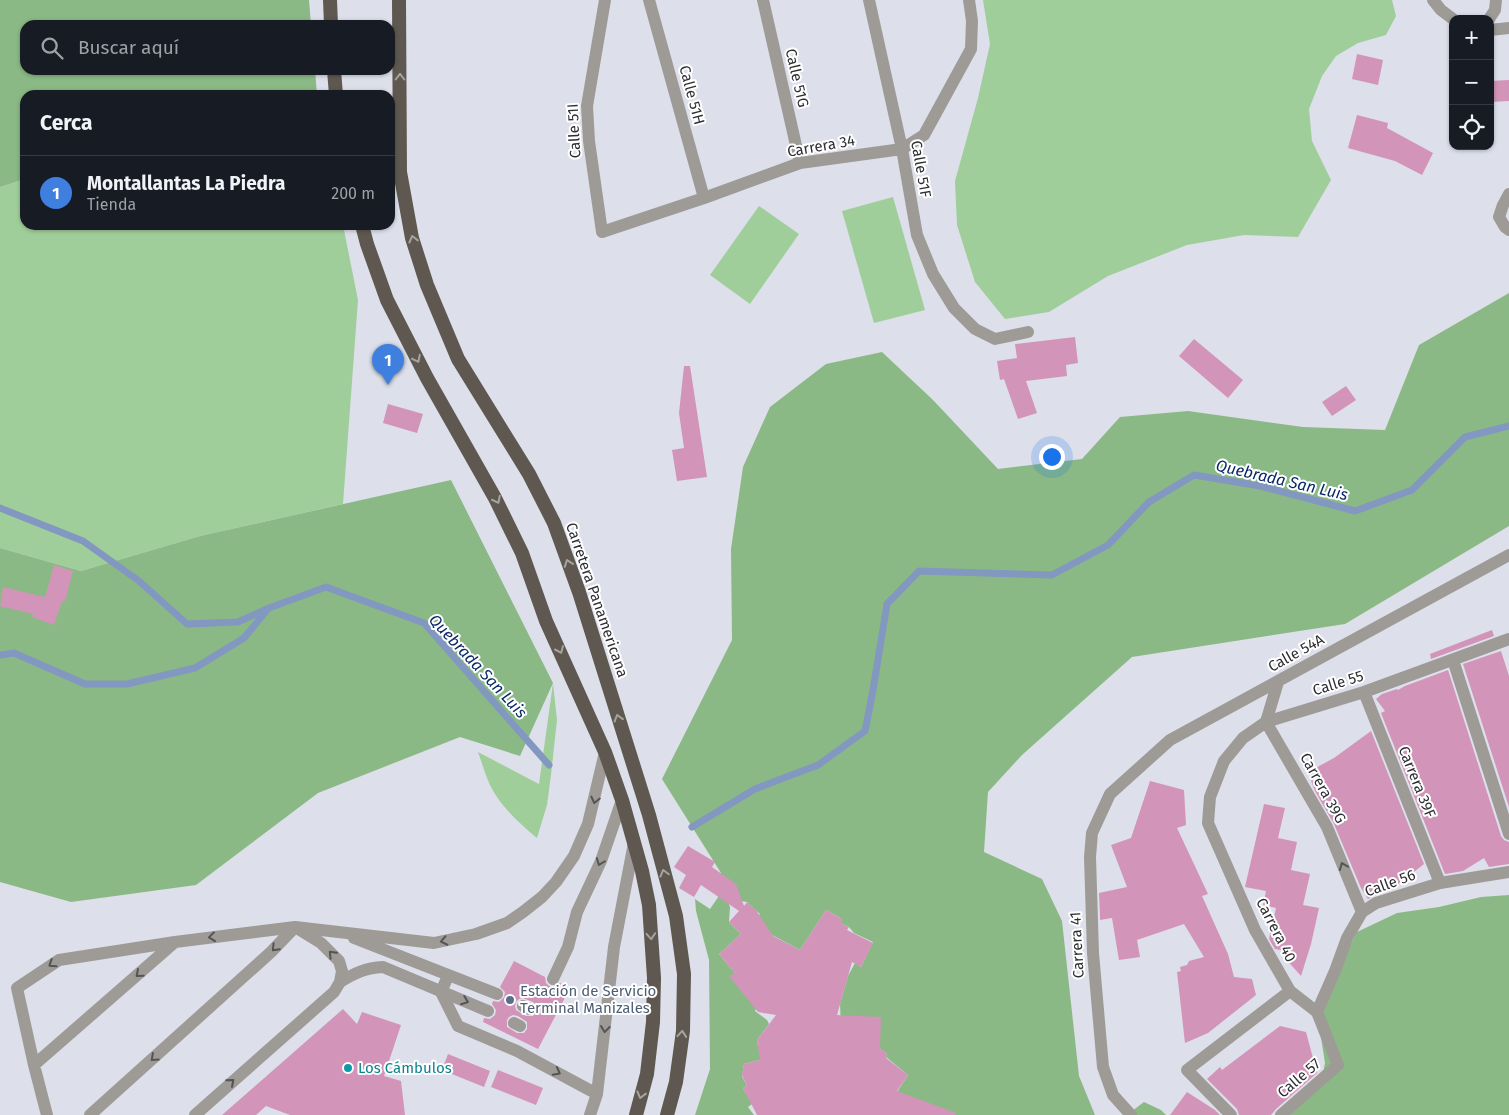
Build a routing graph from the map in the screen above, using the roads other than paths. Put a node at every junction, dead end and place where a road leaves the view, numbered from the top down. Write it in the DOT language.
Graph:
graph roads {
  1 [pos="330,0"];
  2 [pos="399,0"];
  3 [pos="604,0"];
  4 [pos="649,0"];
  5 [pos="763,0"];
  6 [pos="869,0"];
  7 [pos="969,0"];
  8 [pos="1433,0"];
  9 [pos="1496,0"];
  10 [pos="1441,5"];
  11 [pos="1450,15"];
  12 [pos="1492,15"];
  13 [pos="331,20"];
  14 [pos="1509,28"];
  15 [pos="1494,30"];
  16 [pos="334,75"];
  17 [pos="336,90"];
  18 [pos="902,149"];
  19 [pos="800,163"];
  20 [pos="1509,194"];
  21 [pos="704,198"];
  22 [pos="363,230"];
  23 [pos="1509,230"];
  24 [pos="602,232"];
  25 [pos="1028,332"];
  26 [pos="1509,555"];
  27 [pos="1509,639"];
  28 [pos="1453,660"];
  29 [pos="1278,682"];
  30 [pos="1364,692"];
  31 [pos="1266,722"];
  32 [pos="605,752"];
  33 [pos="1110,794"];
  34 [pos="1210,797"];
  35 [pos="622,800"];
  36 [pos="1509,834"];
  37 [pos="634,843"];
  38 [pos="1509,872"];
  39 [pos="1440,883"];
  40 [pos="1362,912"];
  41 [pos="295,927"];
  42 [pos="338,932"];
  43 [pos="176,942"];
  44 [pos="448,976"];
  45 [pos="553,979"];
  46 [pos="340,982"];
  47 [pos="1290,991"];
  48 [pos="441,992"];
  49 [pos="497,994"];
  50 [pos="488,1011"];
  51 [pos="1317,1012"];
  52 [pos="34,1065"];
  53 [pos="597,1094"];
  54 [pos="47,1115"];
  55 [pos="90,1115"];
  56 [pos="195,1115"];
  57 [pos="590,1115"];
  58 [pos="636,1115"];
  59 [pos="668,1115"];
  60 [pos="1131,1115"];
  61 [pos="1231,1115"];
  62 [pos="1281,1115"];
  1 -- 13 [label="highway"];
  59 -- 2 [label="highway, Carretera Panamericana, one-way"];
  3 -- 24 [label="street, Calle 51I"];
  4 -- 21 [label="street, Calle 51H"];
  5 -- 19 [label="street, Calle 51G"];
  6 -- 18 [label="street, Calle 51F"];
  7 -- 18 [label="street, Carrera 34"];
  8 -- 10 [label="street"];
  9 -- 12 [label="street"];
  10 -- 11 [label="street"];
  14 -- 15 [label="street"];
  16 -- 17 [label="highway"];
  18 -- 19 [label="street, Carrera 34"];
  18 -- 25 [label="street, Calle 51F"];
  19 -- 21 [label="street, Carrera 34"];
  20 -- 23 [label="street"];
  21 -- 24 [label="street, Carrera 34"];
  22 -- 32 [label="highway, one-way"];
  26 -- 29 [label="street, Calle 54A"];
  27 -- 28 [label="street, Calle 55"];
  28 -- 30 [label="street, Calle 55"];
  28 -- 36 [label="street"];
  29 -- 31 [label="street"];
  29 -- 33 [label="street, Calle 54A"];
  30 -- 31 [label="street, Calle 55"];
  30 -- 39 [label="street, Carrera 39F"];
  31 -- 34 [label="street, Calle 55"];
  40 -- 31 [label="street, Carrera 39G, one-way"];
  32 -- 35 [label="highway"];
  32 -- 42 [label="street, one-way"];
  33 -- 60 [label="street, Carrera 41"];
  34 -- 47 [label="street, Carrera 40"];
  35 -- 37 [label="highway"];
  35 -- 45 [label="street, one-way"];
  37 -- 53 [label="street, one-way"];
  37 -- 58 [label="highway, one-way"];
  38 -- 39 [label="street, Calle 56"];
  39 -- 40 [label="street, Calle 56"];
  40 -- 51 [label="street, Calle 56"];
  41 -- 42 [label="street"];
  41 -- 43 [label="street, one-way"];
  46 -- 41 [label="street, one-way"];
  41 -- 55 [label="street, one-way"];
  42 -- 44 [label="street"];
  43 -- 52 [label="street, one-way"];
  43 -- 52 [label="street, one-way"];
  44 -- 48 [label="street"];
  44 -- 49 [label="street"];
  46 -- 48 [label="street"];
  56 -- 46 [label="street, one-way"];
  47 -- 51 [label="street, Carrera 40"];
  47 -- 61 [label="street"];
  48 -- 50 [label="street, one-way"];
  48 -- 53 [label="street, one-way"];
  51 -- 62 [label="street, Calle 57"];
  52 -- 54 [label="street"];
  53 -- 57 [label="street"];
}
